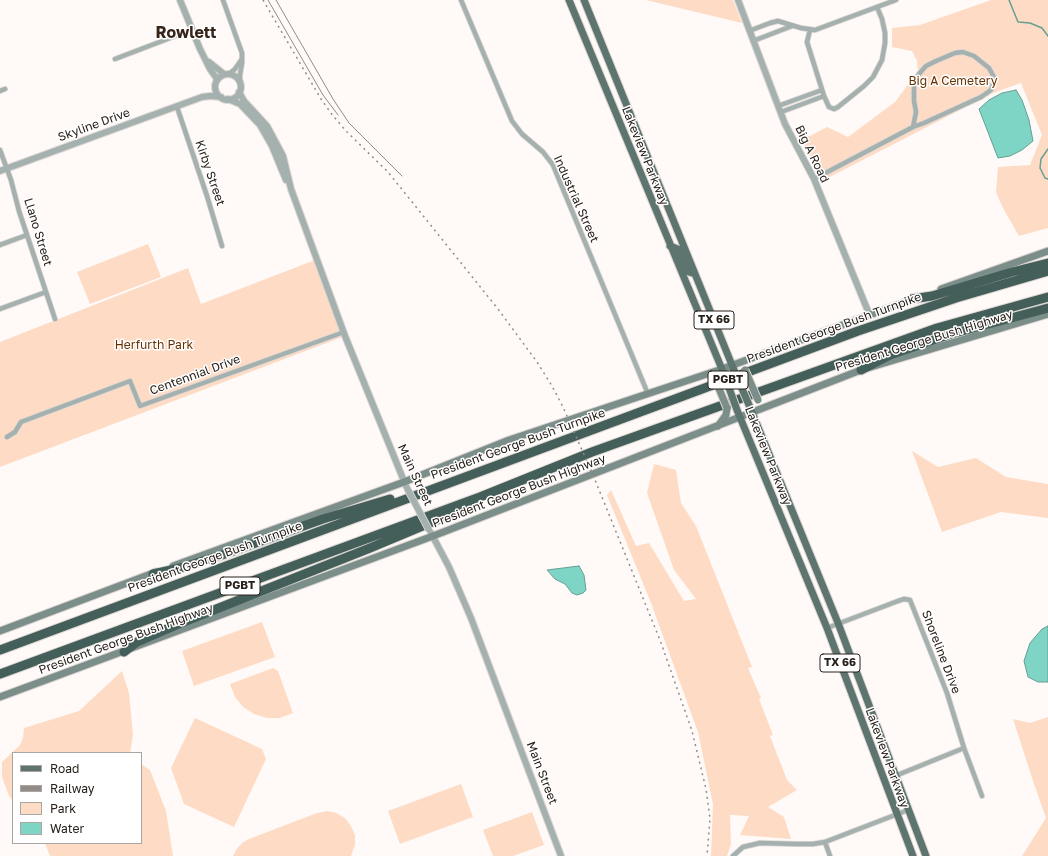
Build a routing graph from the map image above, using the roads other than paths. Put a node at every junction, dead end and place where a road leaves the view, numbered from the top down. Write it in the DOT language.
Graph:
graph roads {
  1 [pos="180,0"];
  2 [pos="223,0"];
  3 [pos="461,0"];
  4 [pos="569,0"];
  5 [pos="584,0"];
  6 [pos="738,0"];
  7 [pos="896,0"];
  8 [pos="877,7"];
  9 [pos="792,26"];
  10 [pos="191,30"];
  11 [pos="810,30"];
  12 [pos="749,31"];
  13 [pos="753,40"];
  14 [pos="205,58"];
  15 [pos="116,59"];
  16 [pos="242,59"];
  17 [pos="608,60"];
  18 [pos="596,65"];
  19 [pos="226,74"];
  20 [pos="216,82"];
  21 [pos="240,84"];
  22 [pos="822,90"];
  23 [pos="239,92"];
  24 [pos="824,96"];
  25 [pos="221,97"];
  26 [pos="228,99"];
  27 [pos="195,100"];
  28 [pos="177,107"];
  29 [pos="779,109"];
  30 [pos="913,127"];
  31 [pos="0,150"];
  32 [pos="7,168"];
  33 [pos="0,171"];
  34 [pos="656,179"];
  35 [pos="814,179"];
  36 [pos="645,184"];
  37 [pos="291,189"];
  38 [pos="27,234"];
  39 [pos="0,245"];
  40 [pos="222,246"];
  41 [pos="670,246"];
  42 [pos="1048,251"];
  43 [pos="1048,263"];
  44 [pos="1048,271"];
  45 [pos="695,274"];
  46 [pos="46,292"];
  47 [pos="1048,298"];
  48 [pos="912,299"];
  49 [pos="1048,308"];
  50 [pos="0,309"];
  51 [pos="1048,314"];
  52 [pos="870,316"];
  53 [pos="55,320"];
  54 [pos="344,332"];
  55 [pos="760,355"];
  56 [pos="734,368"];
  57 [pos="861,370"];
  58 [pos="723,372"];
  59 [pos="707,374"];
  60 [pos="648,394"];
  61 [pos="776,404"];
  62 [pos="752,413"];
  63 [pos="741,417"];
  64 [pos="718,426"];
  65 [pos="7,437"];
  66 [pos="405,485"];
  67 [pos="410,497"];
  68 [pos="480,497"];
  69 [pos="795,518"];
  70 [pos="784,523"];
  71 [pos="431,533"];
  72 [pos="153,574"];
  73 [pos="838,623"];
  74 [pos="826,628"];
  75 [pos="0,631"];
  76 [pos="0,650"];
  77 [pos="124,652"];
  78 [pos="0,674"];
  79 [pos="0,697"];
  80 [pos="964,748"];
  81 [pos="895,776"];
  82 [pos="982,796"];
  83 [pos="908,810"];
  84 [pos="896,814"];
  85 [pos="825,842"];
  86 [pos="561,856"];
  87 [pos="733,856"];
  88 [pos="830,856"];
  89 [pos="912,856"];
  90 [pos="926,856"];
  1 -- 10 [label="street"];
  2 -- 16 [label="street"];
  3 -- 60 [label="street, Industrial Street"];
  4 -- 18 [label="main road, Lakeview Parkway / TX 66"];
  5 -- 17 [label="main road, Lakeview Parkway / TX 66"];
  6 -- 12 [label="street, Big A Road"];
  7 -- 8 [label="street"];
  8 -- 11 [label="street"];
  8 -- 24 [label="street"];
  9 -- 11 [label="street"];
  9 -- 12 [label="street"];
  9 -- 13 [label="street"];
  10 -- 14 [label="street"];
  10 -- 15 [label="street"];
  11 -- 22 [label="street"];
  12 -- 13 [label="street, Big A Road"];
  13 -- 29 [label="street, Big A Road"];
  14 -- 19 [label="street"];
  14 -- 20 [label="street"];
  16 -- 19 [label="street"];
  16 -- 21 [label="street"];
  17 -- 18 [label="main road"];
  17 -- 34 [label="main road, Lakeview Parkway / TX 66"];
  18 -- 36 [label="main road, Lakeview Parkway / TX 66"];
  19 -- 20 [label="street"];
  19 -- 21 [label="street"];
  20 -- 25 [label="street"];
  20 -- 27 [label="street, Skyline Drive"];
  21 -- 23 [label="street"];
  22 -- 24 [label="street"];
  22 -- 29 [label="street"];
  23 -- 26 [label="street"];
  23 -- 37 [label="street, Main Street"];
  24 -- 29 [label="street"];
  25 -- 26 [label="street, Main Street"];
  25 -- 27 [label="street, Skyline Drive"];
  26 -- 37 [label="street, Main Street"];
  27 -- 28 [label="street, Skyline Drive"];
  28 -- 32 [label="street, Skyline Drive"];
  28 -- 40 [label="street, Kirby Street"];
  29 -- 35 [label="street, Big A Road"];
  30 -- 30 [label="street"];
  30 -- 35 [label="street"];
  31 -- 32 [label="street, Llano Street"];
  32 -- 33 [label="street, Skyline Drive"];
  32 -- 38 [label="street, Llano Street"];
  34 -- 36 [label="main road"];
  34 -- 45 [label="main road, Lakeview Parkway / TX 66"];
  35 -- 52 [label="street, Big A Road"];
  36 -- 41 [label="main road, Lakeview Parkway / TX 66"];
  37 -- 54 [label="street, Main Street"];
  38 -- 39 [label="street"];
  38 -- 46 [label="street, Llano Street"];
  41 -- 45 [label="main road"];
  41 -- 58 [label="main road, Lakeview Parkway / TX 66"];
  42 -- 48 [label="main road"];
  43 -- 48 [label="highway"];
  44 -- 67 [label="highway, President George Bush Turnpike / PGBT"];
  45 -- 56 [label="main road, Lakeview Parkway / TX 66"];
  46 -- 50 [label="street"];
  46 -- 53 [label="street, Llano Street"];
  47 -- 68 [label="highway, PGBT"];
  48 -- 52 [label="main road"];
  49 -- 57 [label="highway"];
  51 -- 57 [label="main road, President George Bush Highway"];
  52 -- 55 [label="main road"];
  54 -- 65 [label="street, Centennial Drive"];
  54 -- 66 [label="street, Main Street"];
  55 -- 56 [label="main road"];
  55 -- 61 [label="main road, bridge"];
  56 -- 58 [label="main road"];
  56 -- 62 [label="main road, Lakeview Parkway / TX 66, bridge"];
  57 -- 61 [label="main road, President George Bush Highway"];
  58 -- 59 [label="main road"];
  58 -- 63 [label="main road, Lakeview Parkway / TX 66, bridge"];
  59 -- 60 [label="main road"];
  59 -- 64 [label="main road, bridge"];
  60 -- 66 [label="main road"];
  61 -- 62 [label="main road, President George Bush Highway"];
  62 -- 63 [label="main road, President George Bush Highway"];
  62 -- 69 [label="main road, Lakeview Parkway / TX 66"];
  63 -- 64 [label="main road, President George Bush Highway"];
  63 -- 70 [label="main road, Lakeview Parkway / TX 66"];
  64 -- 71 [label="main road, President George Bush Highway"];
  66 -- 71 [label="street, Main Street, bridge"];
  66 -- 72 [label="main road"];
  67 -- 72 [label="highway"];
  67 -- 76 [label="highway, President George Bush Turnpike / PGBT"];
  68 -- 77 [label="highway"];
  68 -- 78 [label="highway, PGBT"];
  69 -- 70 [label="main road"];
  69 -- 73 [label="main road, Lakeview Parkway / TX 66"];
  70 -- 74 [label="main road, Lakeview Parkway / TX 66"];
  71 -- 77 [label="main road, President George Bush Highway"];
  71 -- 86 [label="street, Main Street"];
  72 -- 75 [label="main road"];
  73 -- 74 [label="street, Shoreline Drive"];
  73 -- 80 [label="street, Shoreline Drive"];
  73 -- 81 [label="main road, Lakeview Parkway / TX 66"];
  74 -- 84 [label="main road, Lakeview Parkway / TX 66"];
  77 -- 79 [label="main road, President George Bush Highway"];
  80 -- 81 [label="street"];
  80 -- 82 [label="street, Shoreline Drive"];
  81 -- 83 [label="main road, Lakeview Parkway / TX 66"];
  83 -- 84 [label="street"];
  83 -- 90 [label="main road, Lakeview Parkway / TX 66"];
  84 -- 85 [label="street"];
  84 -- 89 [label="main road, Lakeview Parkway / TX 66"];
  85 -- 87 [label="street"];
  85 -- 88 [label="street"];
}
